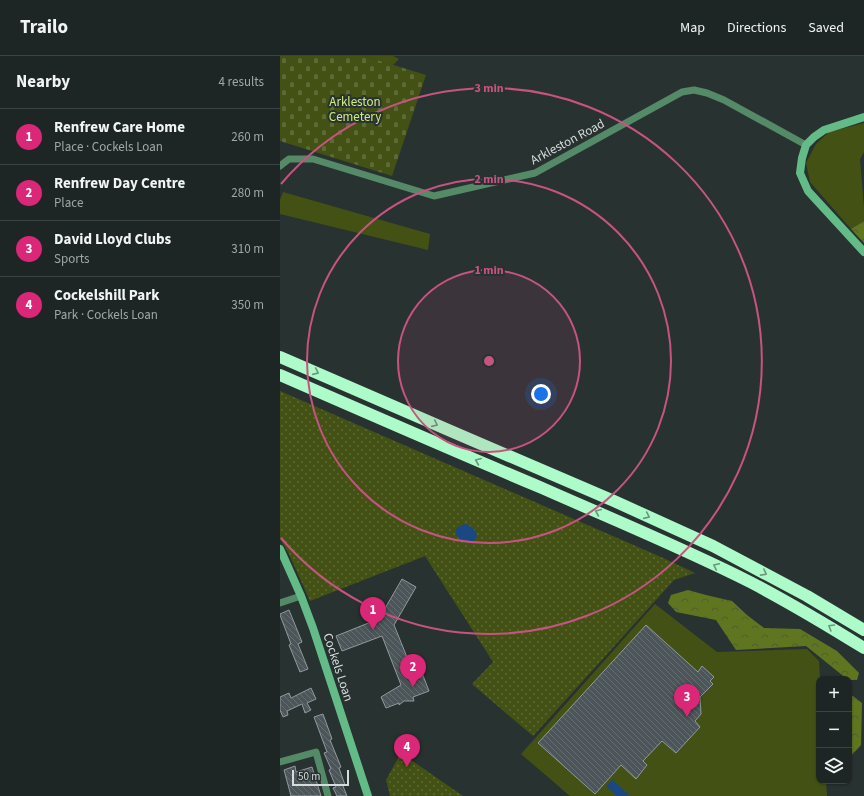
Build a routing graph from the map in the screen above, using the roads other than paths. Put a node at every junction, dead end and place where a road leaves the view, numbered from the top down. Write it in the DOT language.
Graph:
graph roads {
  1 [pos="864,117"];
  2 [pos="806,145"];
  3 [pos="280,166"];
  4 [pos="864,252"];
  5 [pos="280,357"];
  6 [pos="280,375"];
  7 [pos="280,549"];
  8 [pos="301,596"];
  9 [pos="280,603"];
  10 [pos="864,630"];
  11 [pos="864,648"];
  12 [pos="280,762"];
  13 [pos="328,796"];
  14 [pos="368,796"];
  1 -- 2 [label="street"];
  2 -- 3 [label="street, Arkleston Road"];
  2 -- 4 [label="street"];
  5 -- 10 [label="highway, one-way"];
  11 -- 6 [label="highway, one-way"];
  7 -- 8 [label="street, Cockels Loan"];
  8 -- 9 [label="street"];
  8 -- 14 [label="street, Cockels Loan"];
  12 -- 13 [label="street"];
}
